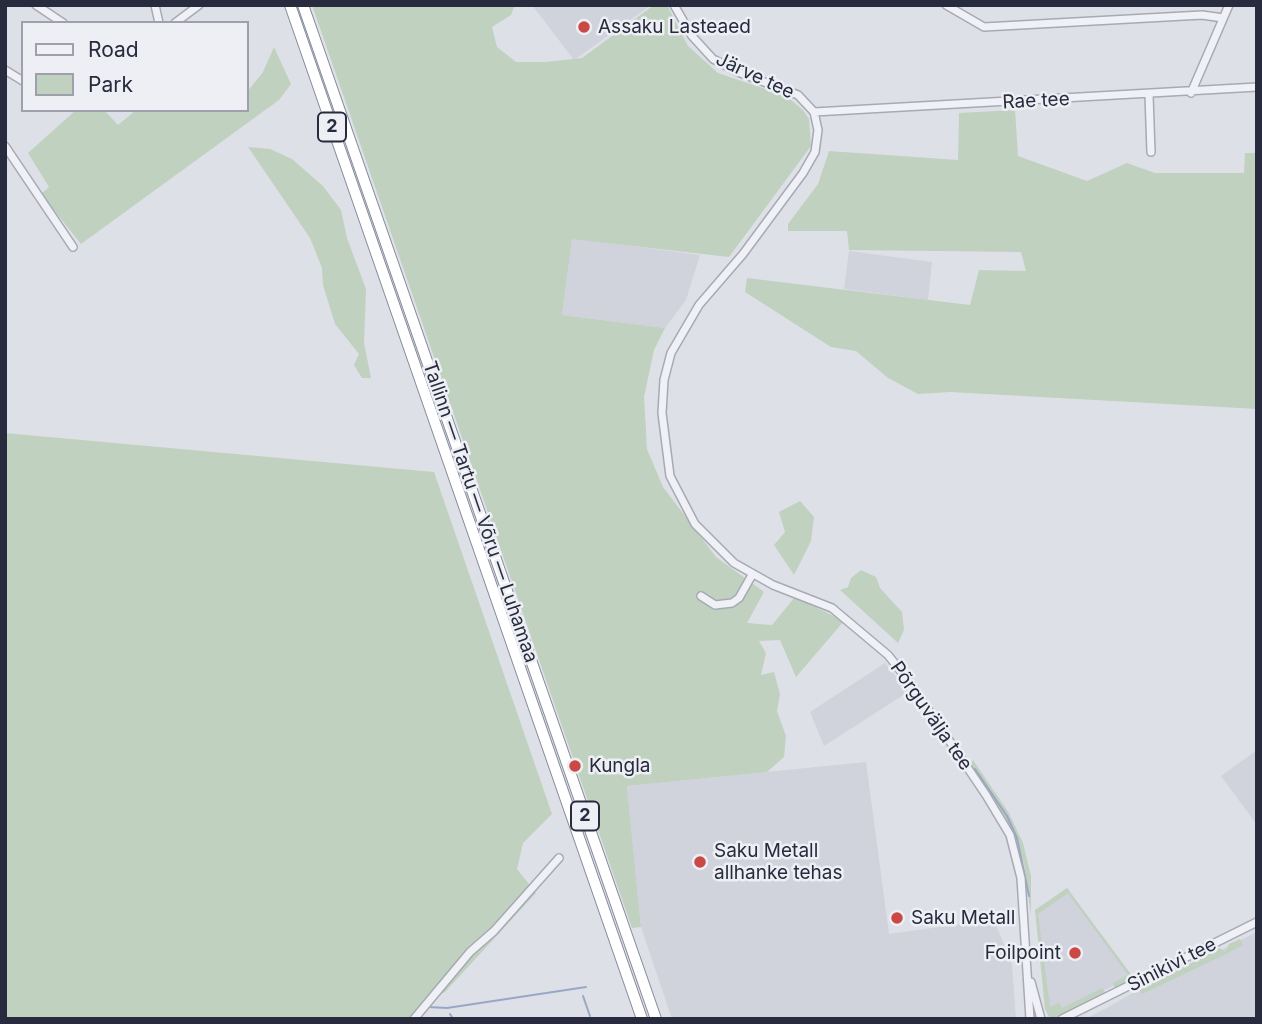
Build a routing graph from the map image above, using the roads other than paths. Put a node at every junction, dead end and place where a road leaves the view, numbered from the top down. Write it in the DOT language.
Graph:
graph roads {
  1 [pos="36,5"];
  2 [pos="199,5"];
  3 [pos="290,5"];
  4 [pos="303,5"];
  5 [pos="674,5"];
  6 [pos="946,5"];
  7 [pos="1229,5"];
  8 [pos="1223,18"];
  9 [pos="60,21"];
  10 [pos="178,21"];
  11 [pos="5,70"];
  12 [pos="21,80"];
  13 [pos="1257,87"];
  14 [pos="1191,93"];
  15 [pos="1149,95"];
  16 [pos="814,112"];
  17 [pos="5,146"];
  18 [pos="1151,152"];
  19 [pos="73,247"];
  20 [pos="752,575"];
  21 [pos="701,596"];
  22 [pos="559,858"];
  23 [pos="1257,922"];
  24 [pos="1027,965"];
  25 [pos="1088,1007"];
  26 [pos="416,1018"];
  27 [pos="642,1019"];
  28 [pos="656,1019"];
  29 [pos="1030,1019"];
  30 [pos="1041,1019"];
  31 [pos="1062,1019"];
  32 [pos="1071,1019"];
  1 -- 9 [label="street"];
  2 -- 10 [label="street"];
  3 -- 27 [label="highway, Tallinn — Tartu — Võru — Luhamaa / 2"];
  4 -- 28 [label="highway, Tallinn — Tartu — Võru — Luhamaa / 2"];
  5 -- 16 [label="street, Järve tee"];
  6 -- 8 [label="street"];
  7 -- 8 [label="street"];
  8 -- 14 [label="street"];
  11 -- 12 [label="street"];
  13 -- 14 [label="street, Rae tee"];
  14 -- 15 [label="street, Rae tee"];
  15 -- 16 [label="street, Rae tee"];
  15 -- 18 [label="street"];
  16 -- 20 [label="street, Põrguvälja tee"];
  17 -- 19 [label="street"];
  20 -- 21 [label="street"];
  20 -- 24 [label="street, Põrguvälja tee"];
  22 -- 26 [label="street"];
  23 -- 25 [label="street, Sinikivi tee"];
  24 -- 29 [label="street, Põrguvälja tee"];
  24 -- 30 [label="street, Põrguvälja tee"];
  25 -- 31 [label="street, Sinikivi tee"];
  25 -- 32 [label="street, Sinikivi tee"];
}
